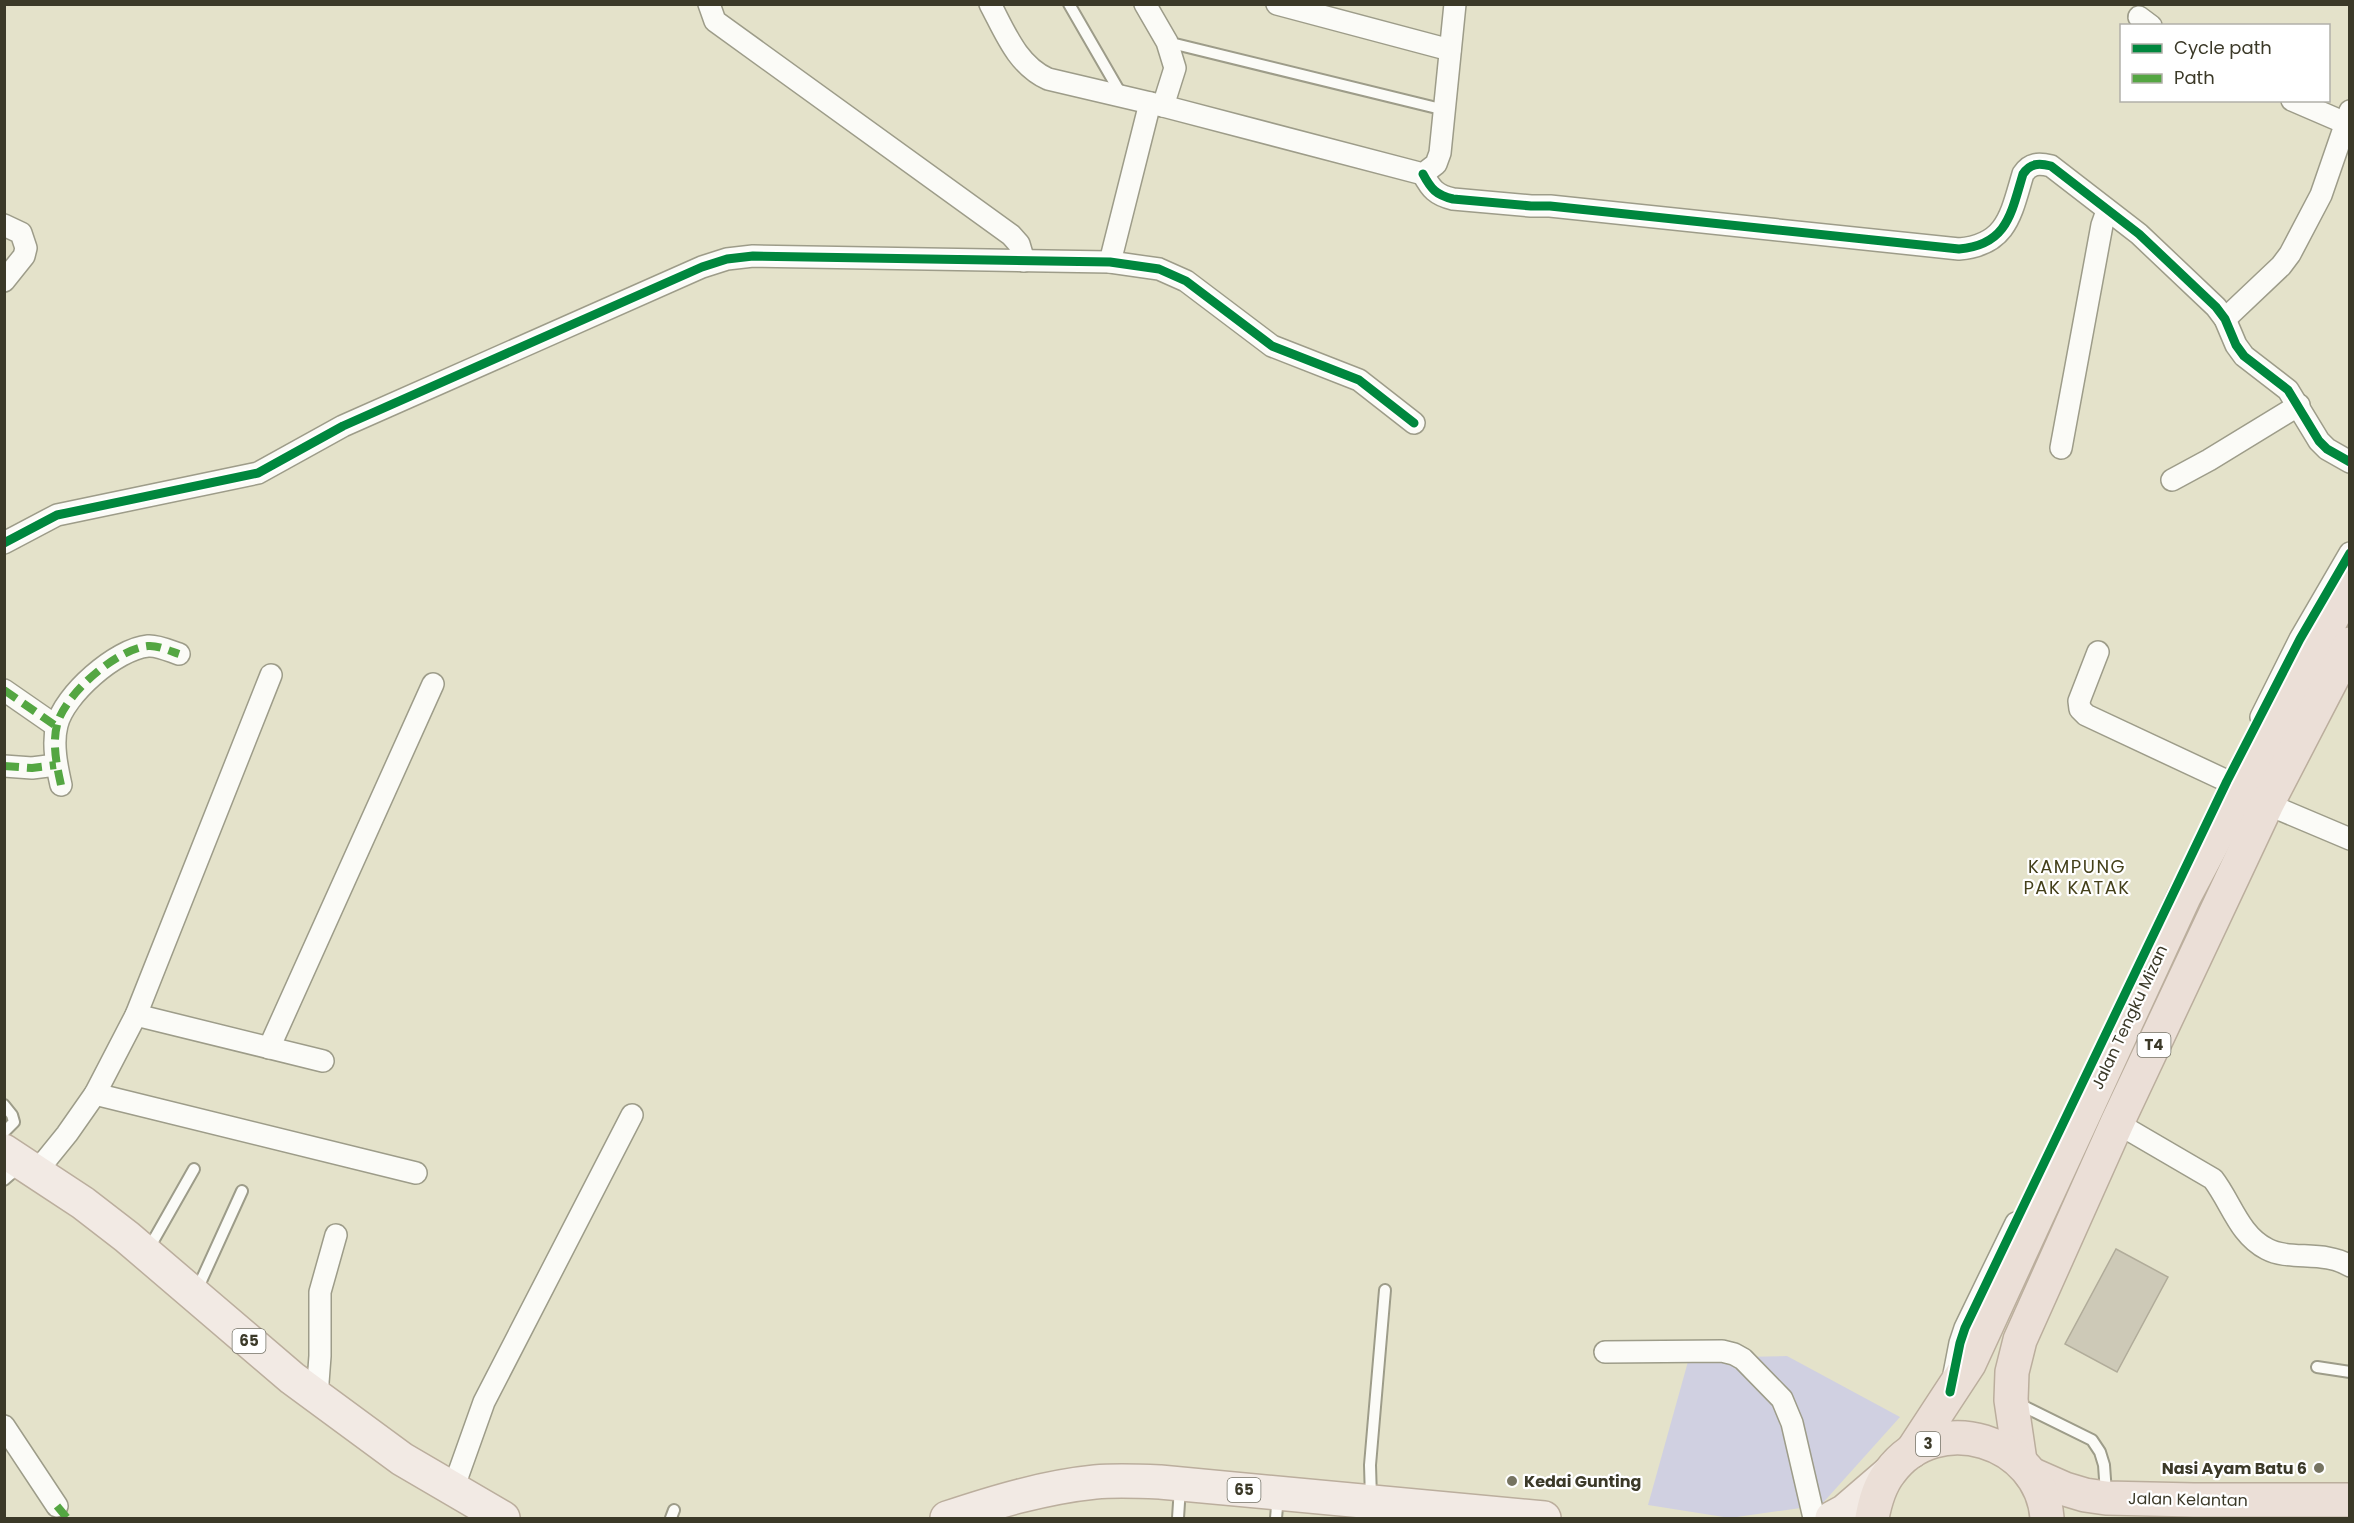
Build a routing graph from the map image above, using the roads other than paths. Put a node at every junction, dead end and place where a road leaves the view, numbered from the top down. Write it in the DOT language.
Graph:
graph roads {
  1 [pos="709,4"];
  2 [pos="990,4"];
  3 [pos="1069,4"];
  4 [pos="1145,4"];
  5 [pos="1277,4"];
  6 [pos="1455,4"];
  7 [pos="1167,42"];
  8 [pos="1450,50"];
  9 [pos="1122,97"];
  10 [pos="2298,102"];
  11 [pos="1157,105"];
  12 [pos="1445,110"];
  13 [pos="2348,120"];
  14 [pos="1423,174"];
  15 [pos="2107,211"];
  16 [pos="4,225"];
  17 [pos="1024,261"];
  18 [pos="1110,262"];
  19 [pos="4,281"];
  20 [pos="2225,319"];
  21 [pos="2299,405"];
  22 [pos="1414,423"];
  23 [pos="2061,448"];
  24 [pos="2349,462"];
  25 [pos="2172,480"];
  26 [pos="4,543"];
  27 [pos="2349,553"];
  28 [pos="2349,584"];
  29 [pos="2349,644"];
  30 [pos="2098,652"];
  31 [pos="179,654"];
  32 [pos="271,675"];
  33 [pos="433,684"];
  34 [pos="4,690"];
  35 [pos="56,726"];
  36 [pos="4,766"];
  37 [pos="2227,781"];
  38 [pos="2267,804"];
  39 [pos="2349,838"];
  40 [pos="136,1016"];
  41 [pos="269,1048"];
  42 [pos="323,1062"];
  43 [pos="95,1094"];
  44 [pos="4,1105"];
  45 [pos="632,1115"];
  46 [pos="2117,1123"];
  47 [pos="4,1131"];
  48 [pos="17,1166"];
  49 [pos="194,1169"];
  50 [pos="417,1173"];
  51 [pos="242,1191"];
  52 [pos="336,1235"];
  53 [pos="146,1254"];
  54 [pos="2349,1266"];
  55 [pos="1385,1290"];
  56 [pos="194,1294"];
  57 [pos="1605,1352"];
  58 [pos="2317,1367"];
  59 [pos="2349,1372"];
  60 [pos="1950,1392"];
  61 [pos="317,1396"];
  62 [pos="2012,1400"];
  63 [pos="4,1426"];
  64 [pos="1912,1451"];
  65 [pos="2026,1468"];
  66 [pos="1888,1474"];
  67 [pos="1180,1484"];
  68 [pos="453,1490"];
  69 [pos="2106,1497"];
  70 [pos="2349,1500"];
  71 [pos="1371,1502"];
  72 [pos="57,1506"];
  73 [pos="1277,1506"];
  74 [pos="503,1518"];
  75 [pos="947,1518"];
  76 [pos="1178,1518"];
  77 [pos="1544,1518"];
  78 [pos="1814,1518"];
  79 [pos="1832,1518"];
  80 [pos="1872,1518"];
  81 [pos="2047,1518"];
  1 -- 17 [label="street"];
  2 -- 9 [label="street"];
  3 -- 9 [label="lane"];
  4 -- 7 [label="street"];
  5 -- 8 [label="street"];
  6 -- 8 [label="street"];
  7 -- 11 [label="street"];
  7 -- 12 [label="lane"];
  8 -- 12 [label="street"];
  9 -- 11 [label="street"];
  10 -- 13 [label="street"];
  11 -- 14 [label="street"];
  11 -- 18 [label="street"];
  12 -- 14 [label="street"];
  13 -- 20 [label="street"];
  14 -- 15 [label="street"];
  15 -- 20 [label="street"];
  15 -- 23 [label="street"];
  16 -- 19 [label="street"];
  17 -- 18 [label="street"];
  17 -- 26 [label="street"];
  18 -- 22 [label="street"];
  20 -- 21 [label="street"];
  21 -- 24 [label="street"];
  21 -- 25 [label="street"];
  27 -- 37 [label="street"];
  28 -- 60 [label="highway, Jalan Tengku Mizan / T4"];
  29 -- 38 [label="highway, Jalan Tengku Mizan / T4"];
  30 -- 37 [label="street"];
  31 -- 35 [label="street"];
  32 -- 40 [label="street"];
  33 -- 41 [label="street"];
  34 -- 35 [label="street"];
  35 -- 36 [label="street"];
  37 -- 60 [label="street"];
  38 -- 39 [label="street"];
  38 -- 46 [label="highway, Jalan Tengku Mizan / T4"];
  40 -- 41 [label="street"];
  40 -- 43 [label="street"];
  41 -- 42 [label="street"];
  43 -- 48 [label="street"];
  43 -- 50 [label="street"];
  44 -- 47 [label="lane"];
  45 -- 68 [label="street"];
  46 -- 54 [label="street"];
  46 -- 62 [label="highway, Jalan Tengku Mizan / T4"];
  48 -- 53 [label="main road, 65"];
  49 -- 53 [label="lane"];
  51 -- 56 [label="lane"];
  52 -- 61 [label="street"];
  53 -- 56 [label="main road, 65"];
  55 -- 71 [label="lane"];
  56 -- 61 [label="main road, 65"];
  57 -- 78 [label="street"];
  58 -- 59 [label="lane"];
  60 -- 64 [label="highway, Jalan Tengku Mizan / T4"];
  61 -- 68 [label="main road, 65"];
  62 -- 65 [label="highway, Jalan Tengku Mizan / T4"];
  62 -- 69 [label="lane"];
  63 -- 72 [label="street"];
  64 -- 65 [label="highway, 3"];
  64 -- 66 [label="highway, 3"];
  65 -- 69 [label="highway, Jalan Kelantan / 3"];
  65 -- 81 [label="highway"];
  66 -- 79 [label="main road"];
  66 -- 80 [label="highway, 3"];
  67 -- 73 [label="main road, 65"];
  67 -- 75 [label="main road, 65"];
  67 -- 76 [label="lane"];
  68 -- 74 [label="main road, 65"];
  69 -- 70 [label="highway, Jalan Kelantan / 3"];
  71 -- 73 [label="main road, 65"];
  71 -- 77 [label="main road, 65"];
}
